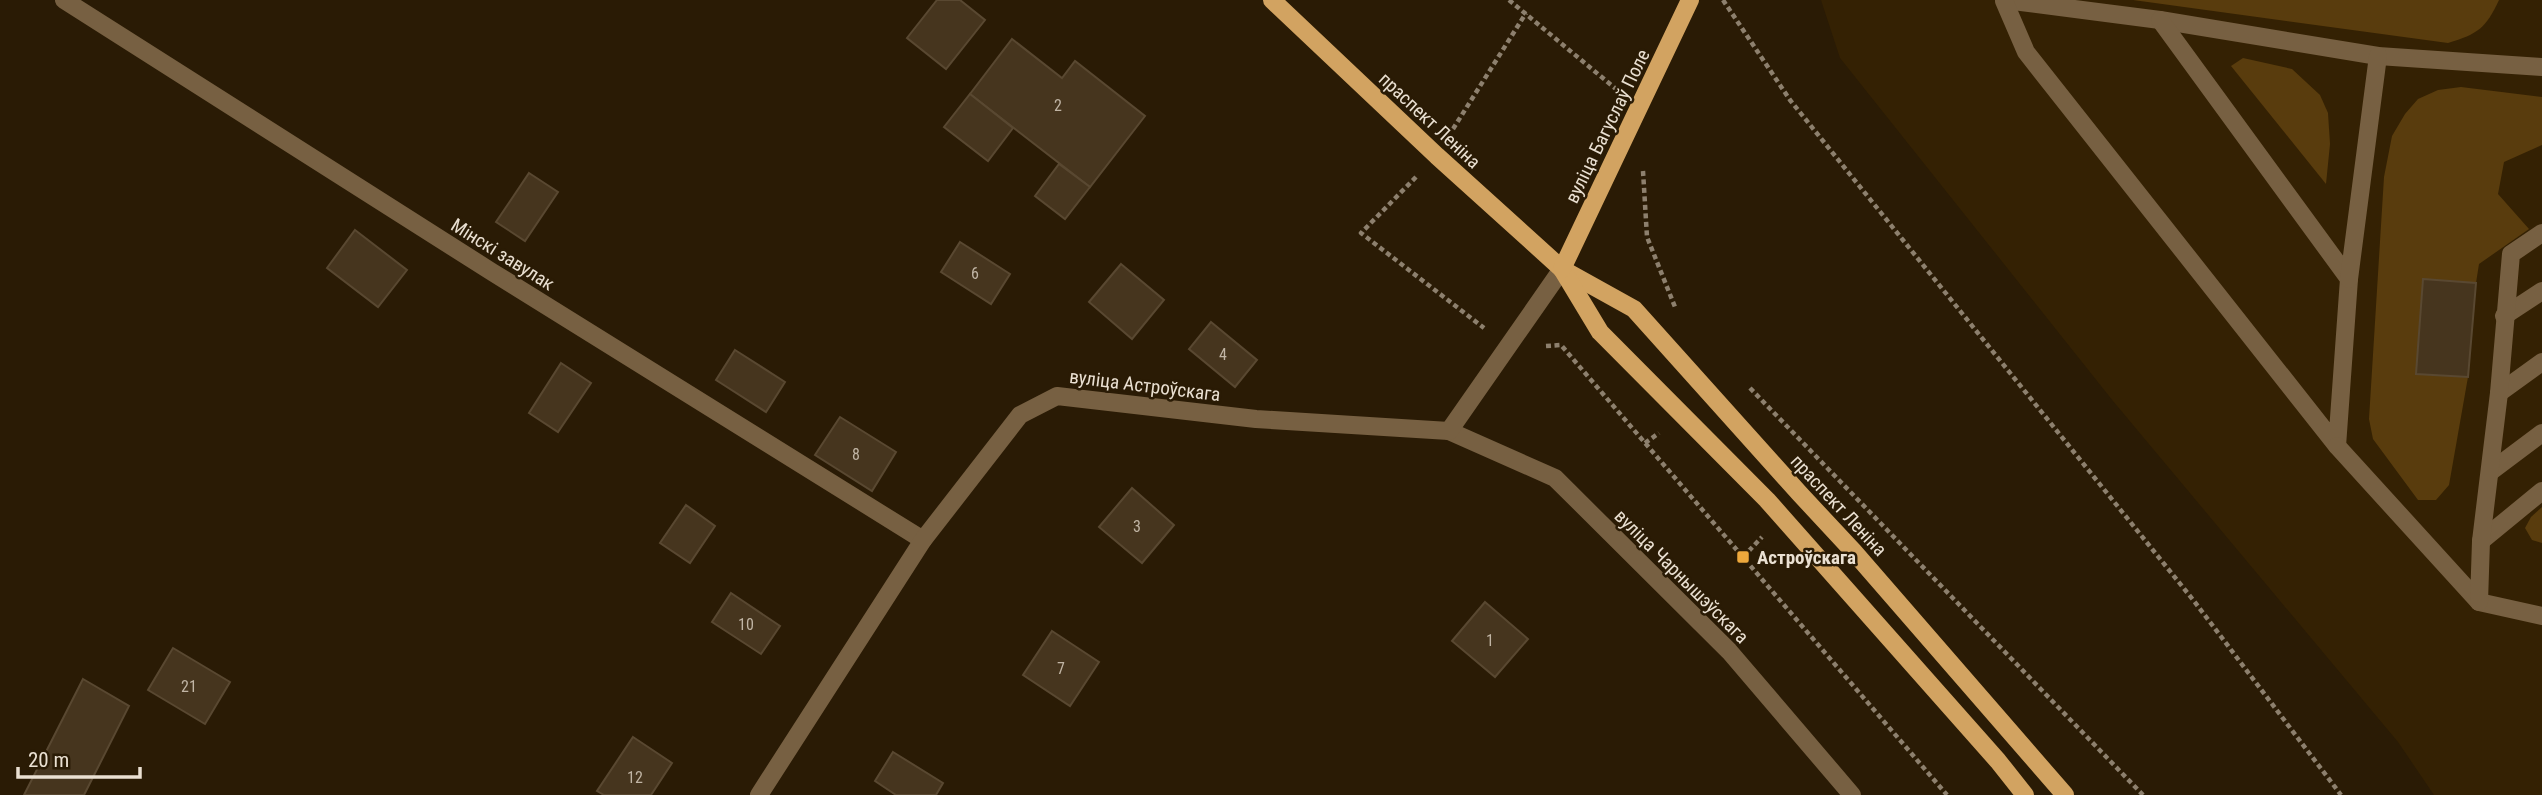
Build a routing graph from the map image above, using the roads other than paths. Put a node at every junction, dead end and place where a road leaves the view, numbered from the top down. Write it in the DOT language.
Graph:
graph roads {
  1 [pos="64,0"];
  2 [pos="1272,0"];
  3 [pos="1690,0"];
  4 [pos="2005,0"];
  5 [pos="2160,20"];
  6 [pos="2378,56"];
  7 [pos="2542,67"];
  8 [pos="2542,233"];
  9 [pos="1562,269"];
  10 [pos="2349,279"];
  11 [pos="2542,291"];
  12 [pos="2504,316"];
  13 [pos="2542,362"];
  14 [pos="2499,393"];
  15 [pos="1449,431"];
  16 [pos="2542,433"];
  17 [pos="2337,446"];
  18 [pos="2490,472"];
  19 [pos="2542,491"];
  20 [pos="923,540"];
  21 [pos="2482,541"];
  22 [pos="2479,602"];
  23 [pos="2542,616"];
  24 [pos="759,795"];
  25 [pos="1852,795"];
  26 [pos="2025,795"];
  27 [pos="2065,795"];
  1 -- 20 [label="street, Мінскі завулак"];
  2 -- 9 [label="main road, праспект Леніна"];
  3 -- 9 [label="main road, вуліца Багуслаў Поле"];
  4 -- 5 [label="street"];
  4 -- 17 [label="street"];
  5 -- 6 [label="street"];
  5 -- 10 [label="street"];
  6 -- 7 [label="street"];
  6 -- 10 [label="street"];
  8 -- 12 [label="street"];
  9 -- 15 [label="street"];
  9 -- 26 [label="main road, праспект Леніна"];
  9 -- 27 [label="main road, праспект Леніна"];
  10 -- 17 [label="street"];
  11 -- 12 [label="street"];
  12 -- 14 [label="street"];
  13 -- 14 [label="street"];
  14 -- 18 [label="street"];
  15 -- 20 [label="street, вуліца Астроўскага"];
  15 -- 25 [label="street, вуліца Чарнышэўскага"];
  16 -- 18 [label="street"];
  17 -- 22 [label="street"];
  18 -- 21 [label="street"];
  19 -- 21 [label="street"];
  20 -- 24 [label="street, вуліца Астроўскага"];
  21 -- 22 [label="street"];
  22 -- 23 [label="street"];
}
